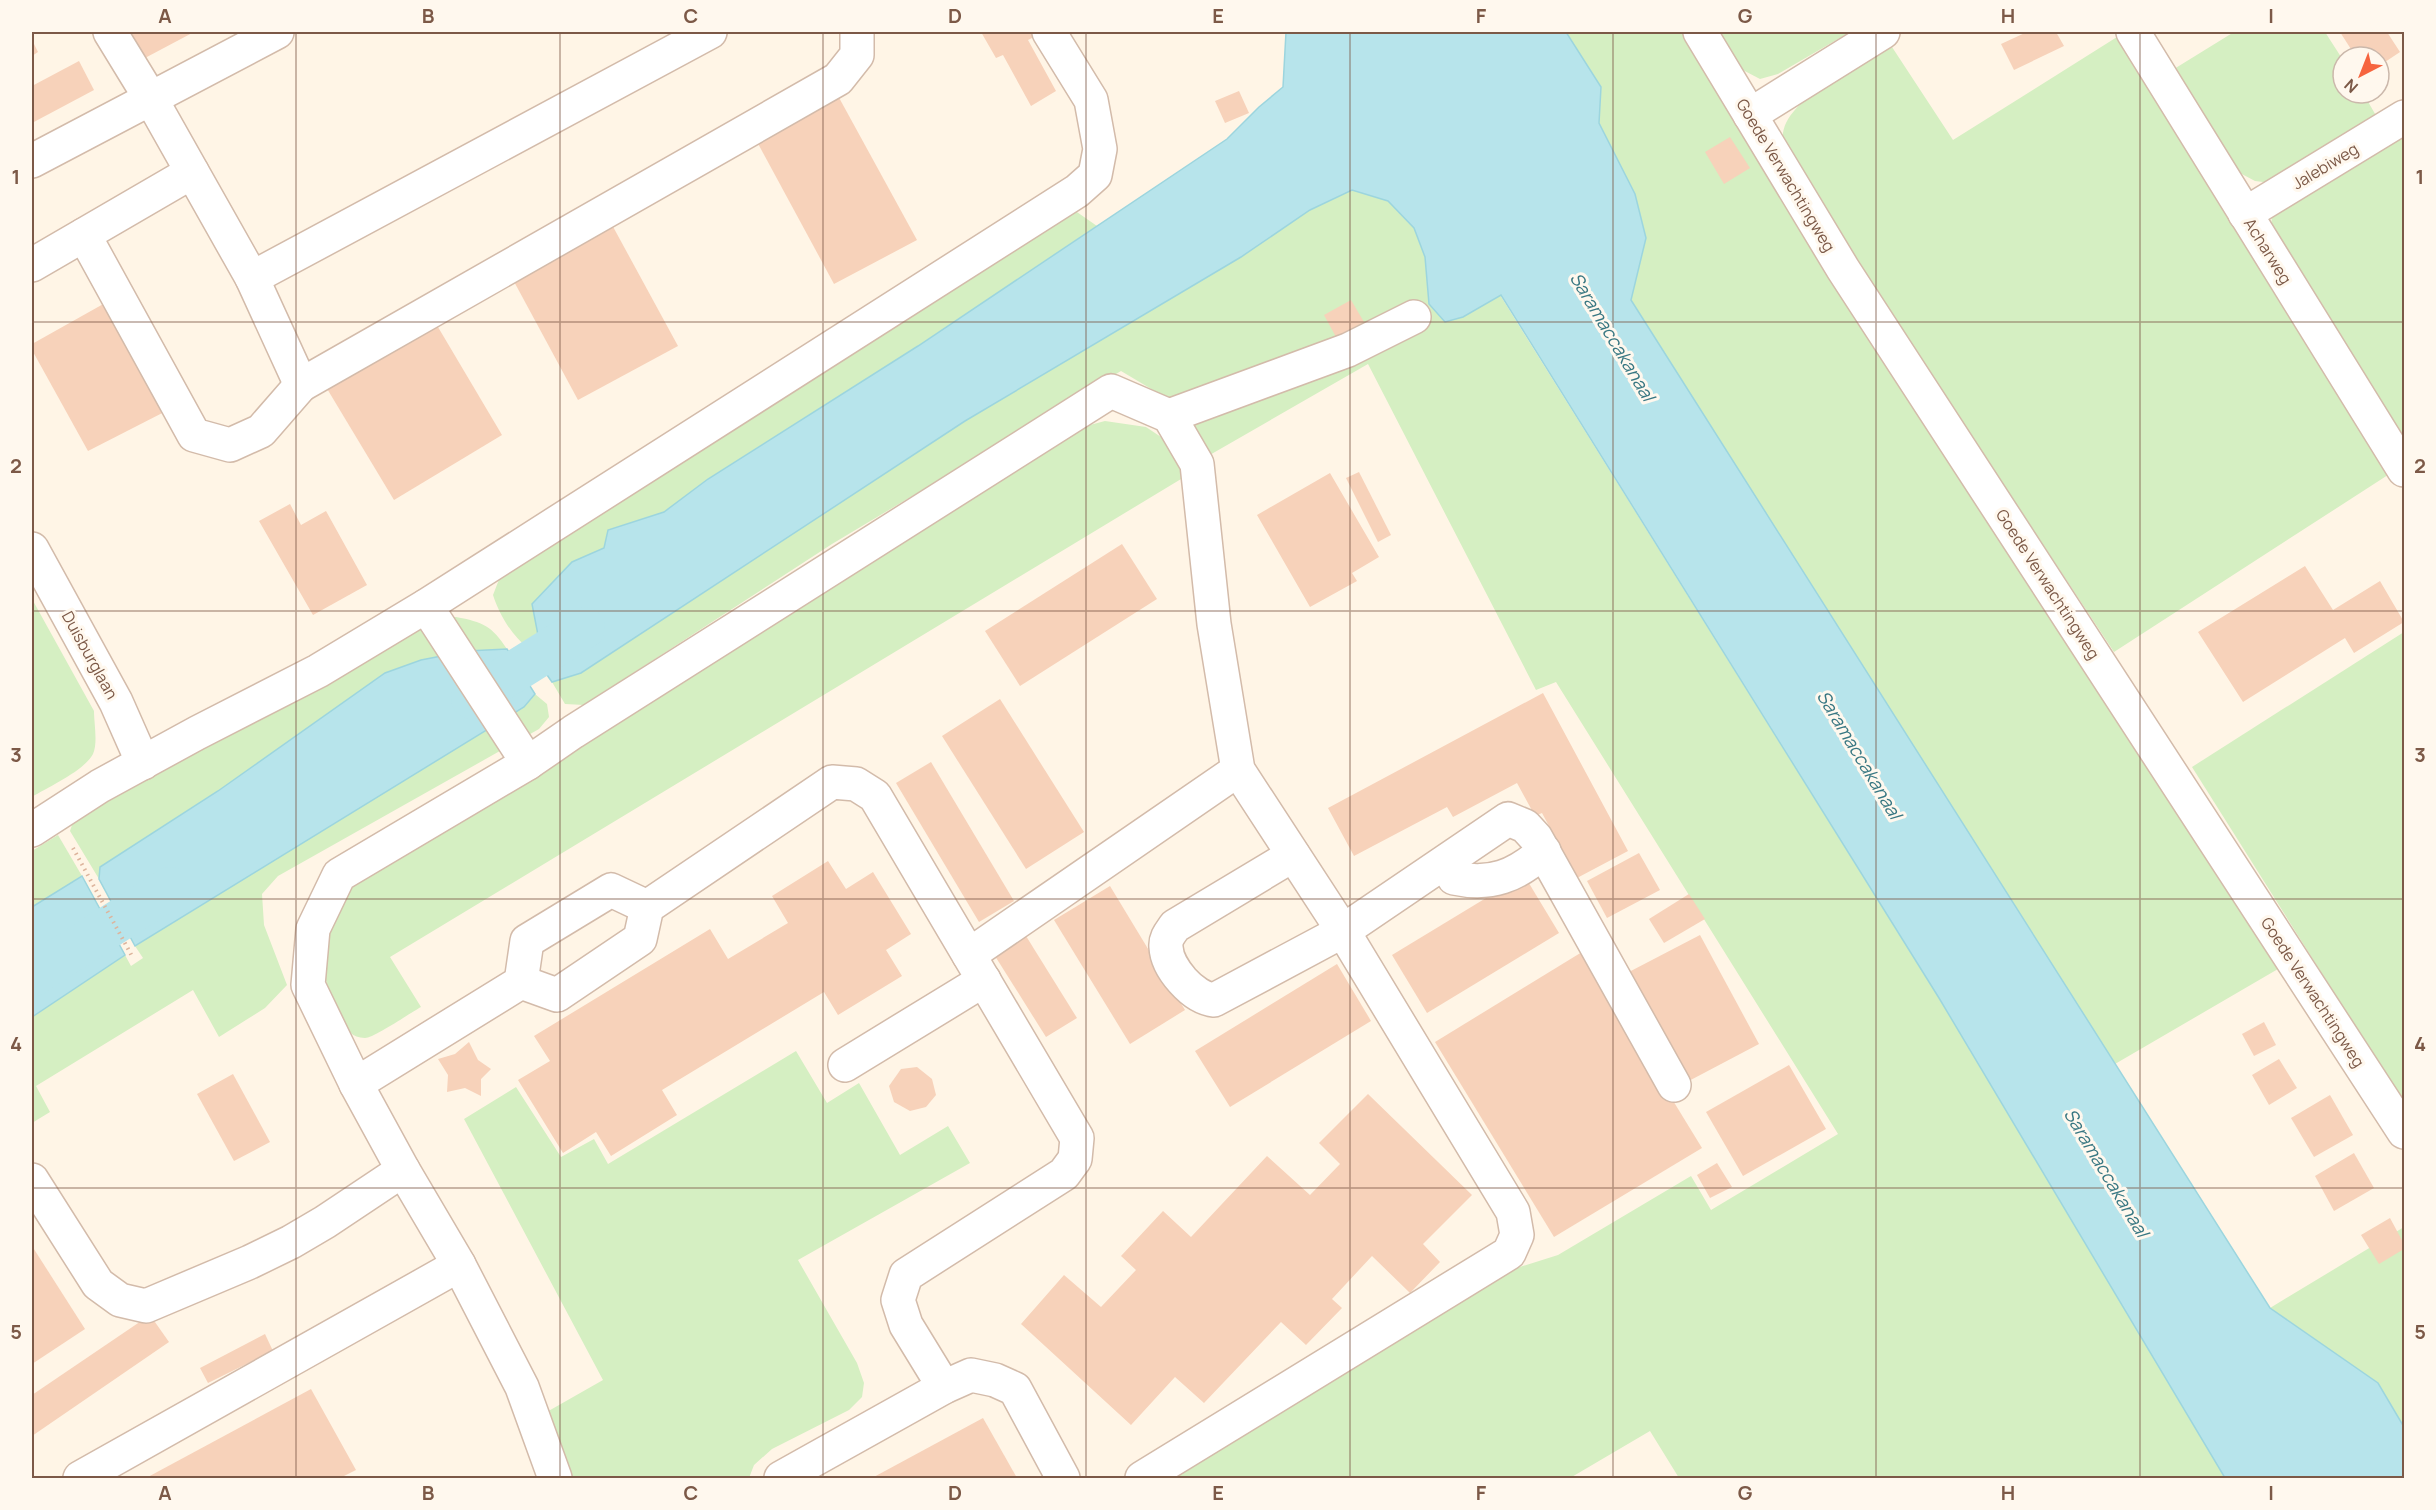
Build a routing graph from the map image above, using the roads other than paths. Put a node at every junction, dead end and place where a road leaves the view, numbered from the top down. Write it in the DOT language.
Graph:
graph roads {
  1 [pos="110,32"];
  2 [pos="278,32"];
  3 [pos="710,32"];
  4 [pos="857,32"];
  5 [pos="1049,32"];
  6 [pos="1700,32"];
  7 [pos="1883,32"];
  8 [pos="2133,32"];
  9 [pos="151,99"];
  10 [pos="1750,115"];
  11 [pos="2404,117"];
  12 [pos="32,161"];
  13 [pos="192,172"];
  14 [pos="2245,214"];
  15 [pos="84,235"];
  16 [pos="32,266"];
  17 [pos="252,278"];
  18 [pos="1414,317"];
  19 [pos="301,385"];
  20 [pos="1169,416"];
  21 [pos="2404,470"];
  22 [pos="32,549"];
  23 [pos="426,606"];
  24 [pos="524,756"];
  25 [pos="143,763"];
  26 [pos="1238,770"];
  27 [pos="32,830"];
  28 [pos="1544,851"];
  29 [pos="1293,855"];
  30 [pos="1446,862"];
  31 [pos="647,907"];
  32 [pos="1343,931"];
  33 [pos="977,968"];
  34 [pos="521,982"];
  35 [pos="845,1065"];
  36 [pos="356,1083"];
  37 [pos="1674,1085"];
  38 [pos="2404,1132"];
  39 [pos="403,1170"];
  40 [pos="32,1180"];
  41 [pos="459,1265"];
  42 [pos="944,1387"];
  43 [pos="80,1479"];
  44 [pos="555,1479"];
  45 [pos="781,1479"];
  46 [pos="1063,1479"];
  47 [pos="1142,1479"];
  1 -- 9 [label="street"];
  2 -- 9 [label="street"];
  3 -- 17 [label="street"];
  4 -- 19 [label="street"];
  5 -- 23 [label="street"];
  6 -- 10 [label="street, Goede Verwachtingweg"];
  7 -- 10 [label="street"];
  8 -- 14 [label="street, Acharweg"];
  9 -- 12 [label="street"];
  9 -- 13 [label="street"];
  10 -- 38 [label="street, Goede Verwachtingweg"];
  11 -- 14 [label="street, Jalebiweg"];
  13 -- 15 [label="street"];
  13 -- 17 [label="street"];
  14 -- 21 [label="street, Acharweg"];
  15 -- 16 [label="street"];
  15 -- 19 [label="street"];
  17 -- 19 [label="street"];
  18 -- 20 [label="street"];
  20 -- 24 [label="street"];
  20 -- 26 [label="street"];
  22 -- 25 [label="street, Duisburglaan"];
  23 -- 24 [label="street"];
  23 -- 25 [label="street"];
  24 -- 36 [label="street"];
  25 -- 27 [label="street"];
  26 -- 29 [label="street"];
  26 -- 33 [label="street"];
  28 -- 30 [label="street"];
  28 -- 30 [label="street"];
  28 -- 37 [label="street"];
  29 -- 32 [label="street"];
  29 -- 32 [label="street"];
  30 -- 32 [label="street"];
  31 -- 33 [label="street"];
  31 -- 34 [label="street"];
  31 -- 34 [label="street"];
  32 -- 47 [label="street"];
  33 -- 35 [label="street"];
  33 -- 42 [label="street"];
  34 -- 36 [label="street"];
  36 -- 39 [label="street"];
  39 -- 40 [label="street"];
  39 -- 41 [label="street"];
  41 -- 43 [label="street"];
  41 -- 44 [label="street"];
  42 -- 45 [label="street"];
  42 -- 46 [label="street"];
}
